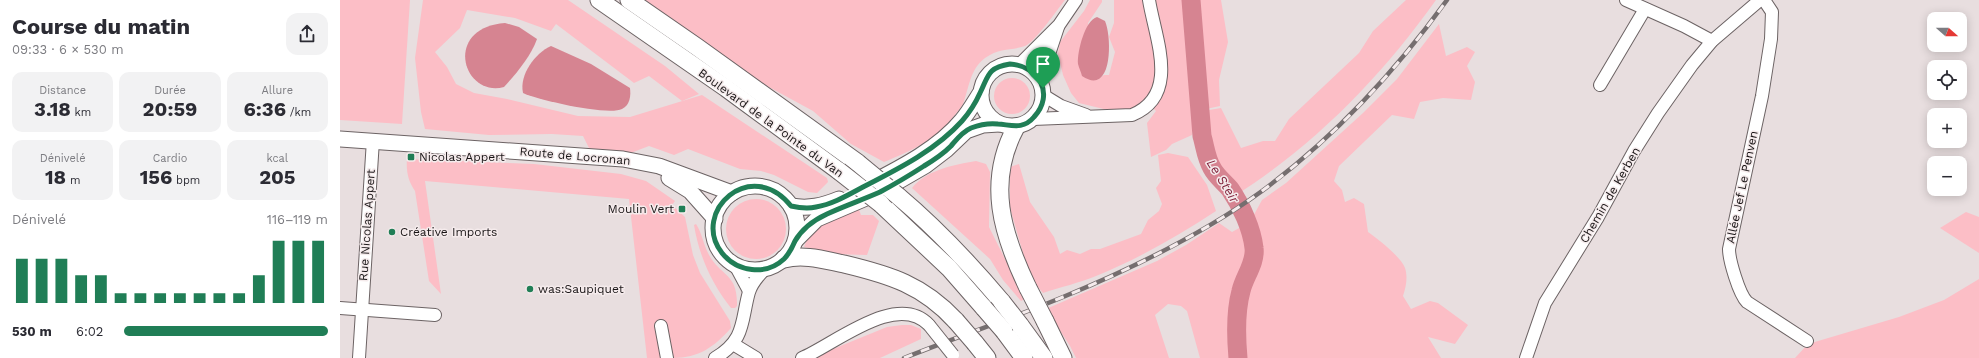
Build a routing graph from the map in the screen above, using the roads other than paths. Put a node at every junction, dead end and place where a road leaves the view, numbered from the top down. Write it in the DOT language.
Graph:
graph roads {
  1 [pos="599,0"];
  2 [pos="629,0"];
  3 [pos="1076,0"];
  4 [pos="1149,0"];
  5 [pos="1626,0"];
  6 [pos="1760,0"];
  7 [pos="1764,0"];
  8 [pos="1645,8"];
  9 [pos="1059,25"];
  10 [pos="1712,41"];
  11 [pos="1020,64"];
  12 [pos="1600,85"];
  13 [pos="1042,88"];
  14 [pos="981,92"];
  15 [pos="1093,117"];
  16 [pos="1032,119"];
  17 [pos="998,124"];
  18 [pos="1016,126"];
  19 [pos="340,139"];
  20 [pos="373,144"];
  21 [pos="340,146"];
  22 [pos="732,193"];
  23 [pos="791,206"];
  24 [pos="714,219"];
  25 [pos="796,240"];
  26 [pos="784,259"];
  27 [pos="735,265"];
  28 [pos="765,269"];
  29 [pos="749,291"];
  30 [pos="340,308"];
  31 [pos="362,310"];
  32 [pos="435,315"];
  33 [pos="661,326"];
  34 [pos="1807,342"];
  35 [pos="733,344"];
  36 [pos="955,356"];
  37 [pos="359,358"];
  38 [pos="667,358"];
  39 [pos="715,358"];
  40 [pos="756,358"];
  41 [pos="802,358"];
  42 [pos="988,358"];
  43 [pos="1024,358"];
  44 [pos="1044,358"];
  45 [pos="1063,358"];
  46 [pos="1526,358"];
  1 -- 43 [label="highway, Boulevard de la Pointe du Van, bridge"];
  2 -- 44 [label="highway, Boulevard de la Pointe du Van, bridge"];
  3 -- 9 [label="street"];
  4 -- 15 [label="street"];
  5 -- 8 [label="street"];
  6 -- 10 [label="street, Chemin de Kerben"];
  7 -- 34 [label="street, Allée Jef Le Penven"];
  8 -- 10 [label="street"];
  8 -- 12 [label="street"];
  9 -- 11 [label="street"];
  9 -- 13 [label="street"];
  10 -- 46 [label="street, Chemin de Kerben"];
  11 -- 13 [label="main road"];
  11 -- 14 [label="main road"];
  13 -- 15 [label="street"];
  13 -- 16 [label="main road"];
  14 -- 17 [label="main road"];
  14 -- 23 [label="main road"];
  15 -- 16 [label="street"];
  16 -- 18 [label="main road"];
  17 -- 18 [label="main road"];
  17 -- 25 [label="main road"];
  18 -- 45 [label="highway, bridge"];
  19 -- 20 [label="main road, Route de Locronan"];
  20 -- 21 [label="main road, Route de Locronan"];
  20 -- 22 [label="main road, Route de Locronan"];
  20 -- 24 [label="main road, Route de Locronan"];
  20 -- 31 [label="street, Rue Nicolas Appert"];
  22 -- 23 [label="main road"];
  22 -- 24 [label="main road"];
  23 -- 25 [label="main road"];
  24 -- 27 [label="main road"];
  25 -- 26 [label="main road"];
  26 -- 28 [label="main road"];
  26 -- 42 [label="highway, bridge"];
  27 -- 28 [label="main road"];
  27 -- 29 [label="street"];
  28 -- 29 [label="street"];
  29 -- 35 [label="street"];
  30 -- 31 [label="street"];
  31 -- 32 [label="street"];
  31 -- 37 [label="street, Rue Nicolas Appert"];
  33 -- 38 [label="street"];
  35 -- 39 [label="street"];
  35 -- 40 [label="street"];
  36 -- 41 [label="street, bridge"];
}
